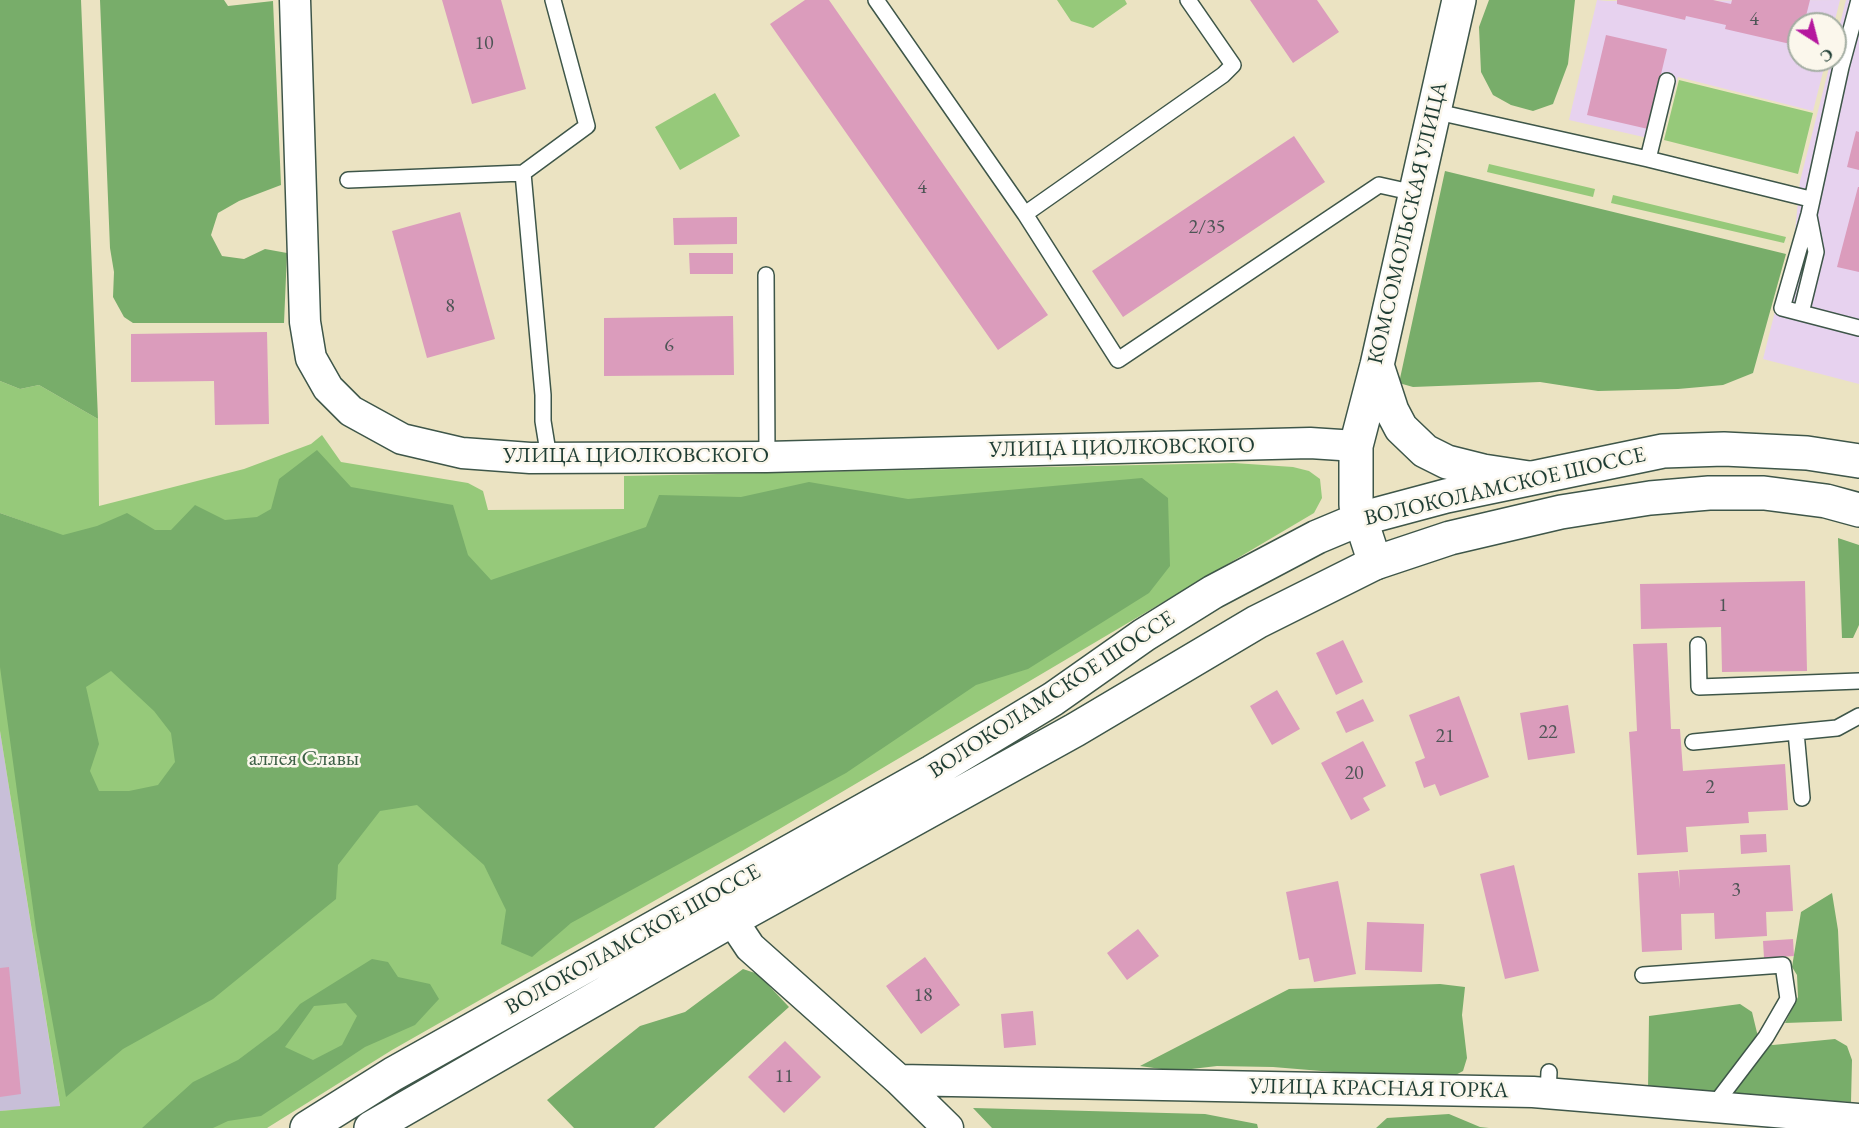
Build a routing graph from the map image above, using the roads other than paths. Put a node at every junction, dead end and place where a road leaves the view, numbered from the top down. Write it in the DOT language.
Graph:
graph roads {
  1 [pos="295,0"];
  2 [pos="553,0"];
  3 [pos="876,0"];
  4 [pos="1188,0"];
  5 [pos="1459,0"];
  6 [pos="1858,0"];
  7 [pos="1667,81"];
  8 [pos="1433,111"];
  9 [pos="1648,159"];
  10 [pos="523,173"];
  11 [pos="348,180"];
  12 [pos="1415,193"];
  13 [pos="1809,206"];
  14 [pos="1025,214"];
  15 [pos="766,275"];
  16 [pos="1859,328"];
  17 [pos="1377,365"];
  18 [pos="1356,446"];
  19 [pos="767,457"];
  20 [pos="549,458"];
  21 [pos="1859,461"];
  22 [pos="1530,478"];
  23 [pos="1859,510"];
  24 [pos="1360,519"];
  25 [pos="1375,563"];
  26 [pos="1698,645"];
  27 [pos="1859,681"];
  28 [pos="1859,716"];
  29 [pos="1796,732"];
  30 [pos="1693,741"];
  31 [pos="1802,798"];
  32 [pos="732,920"];
  33 [pos="1643,975"];
  34 [pos="899,1080"];
  35 [pos="1712,1108"];
  36 [pos="1859,1119"];
  37 [pos="307,1128"];
  38 [pos="371,1128"];
  39 [pos="948,1128"];
  1 -- 20 [label="street, УЛИЦА ЦИОЛКОВСКОГО"];
  2 -- 10 [label="lane"];
  3 -- 14 [label="lane"];
  4 -- 14 [label="lane"];
  5 -- 8 [label="main road, КОМСОМОЛЬСКАЯ УЛИЦА"];
  6 -- 13 [label="lane"];
  7 -- 9 [label="lane"];
  8 -- 9 [label="lane"];
  8 -- 12 [label="main road, КОМСОМОЛЬСКАЯ УЛИЦА"];
  9 -- 13 [label="lane"];
  10 -- 11 [label="lane"];
  10 -- 20 [label="lane"];
  12 -- 14 [label="lane"];
  12 -- 17 [label="main road, КОМСОМОЛЬСКАЯ УЛИЦА"];
  13 -- 16 [label="lane"];
  15 -- 19 [label="lane"];
  17 -- 18 [label="main road, КОМСОМОЛЬСКАЯ УЛИЦА"];
  17 -- 22 [label="main road"];
  18 -- 19 [label="street, УЛИЦА ЦИОЛКОВСКОГО"];
  18 -- 24 [label="main road, КОМСОМОЛЬСКАЯ УЛИЦА"];
  19 -- 20 [label="street, УЛИЦА ЦИОЛКОВСКОГО"];
  21 -- 22 [label="main road, ВОЛОКОЛАМСКОЕ ШОССЕ"];
  22 -- 24 [label="main road, ВОЛОКОЛАМСКОЕ ШОССЕ"];
  23 -- 25 [label="main road, ВОЛОКОЛАМСКОЕ ШОССЕ"];
  24 -- 25 [label="main road, КОМСОМОЛЬСКАЯ УЛИЦА"];
  24 -- 37 [label="main road, ВОЛОКОЛАМСКОЕ ШОССЕ"];
  25 -- 32 [label="main road, ВОЛОКОЛАМСКОЕ ШОССЕ"];
  26 -- 27 [label="lane"];
  28 -- 29 [label="lane"];
  29 -- 30 [label="lane"];
  29 -- 31 [label="lane"];
  32 -- 34 [label="street"];
  32 -- 38 [label="main road, ВОЛОКОЛАМСКОЕ ШОССЕ"];
  33 -- 35 [label="lane"];
  34 -- 35 [label="street, УЛИЦА КРАСНАЯ ГОРКА"];
  34 -- 39 [label="street"];
  35 -- 36 [label="street, УЛИЦА КРАСНАЯ ГОРКА"];
}
